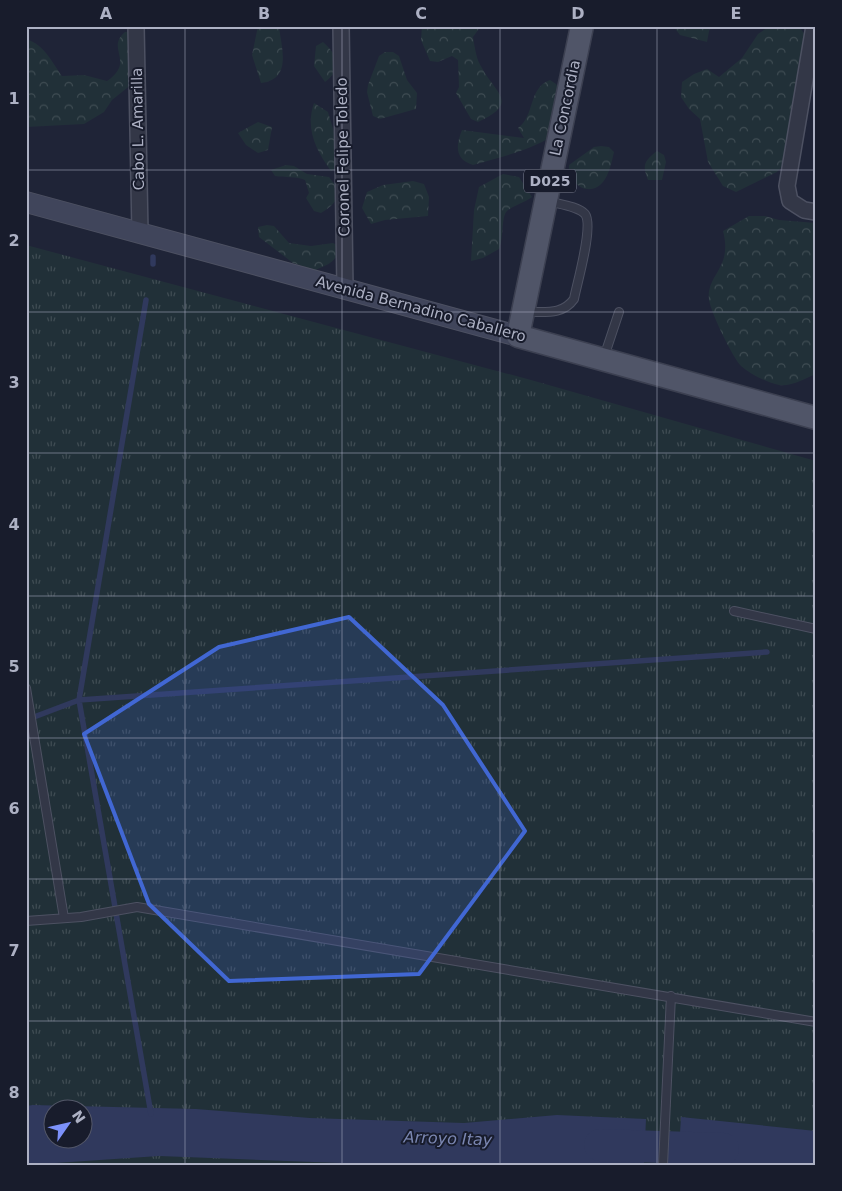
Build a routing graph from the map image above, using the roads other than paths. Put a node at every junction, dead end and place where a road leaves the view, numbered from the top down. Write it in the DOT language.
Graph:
graph roads {
  1 [pos="136,26"];
  2 [pos="341,26"];
  3 [pos="582,26"];
  4 [pos="814,26"];
  5 [pos="546,200"];
  6 [pos="26,202"];
  7 [pos="816,212"];
  8 [pos="140,233"];
  9 [pos="345,288"];
  10 [pos="524,312"];
  11 [pos="619,312"];
  12 [pos="518,336"];
  13 [pos="604,359"];
  14 [pos="816,418"];
  15 [pos="734,611"];
  16 [pos="816,629"];
  17 [pos="26,688"];
  18 [pos="64,918"];
  19 [pos="26,921"];
  20 [pos="671,996"];
  21 [pos="816,1022"];
  22 [pos="663,1165"];
  1 -- 8 [label="street, Cabo L. Amarilla"];
  2 -- 9 [label="street, Coronel Felipe Toledo"];
  3 -- 5 [label="main road, La Concordia / D025"];
  4 -- 7 [label="street"];
  5 -- 10 [label="main road, La Concordia / D025"];
  5 -- 10 [label="lane"];
  6 -- 8 [label="street, Avenida Bernadino Caballero"];
  8 -- 9 [label="street, Avenida Bernadino Caballero"];
  9 -- 12 [label="street, Avenida Bernadino Caballero"];
  10 -- 12 [label="main road, La Concordia / D025"];
  11 -- 13 [label="lane"];
  12 -- 13 [label="main road, Avenida Bernadino Caballero"];
  13 -- 14 [label="main road, Avenida Bernadino Caballero"];
  15 -- 16 [label="lane"];
  17 -- 18 [label="lane"];
  18 -- 19 [label="lane"];
  18 -- 20 [label="lane"];
  20 -- 21 [label="lane"];
  20 -- 22 [label="lane"];
}
